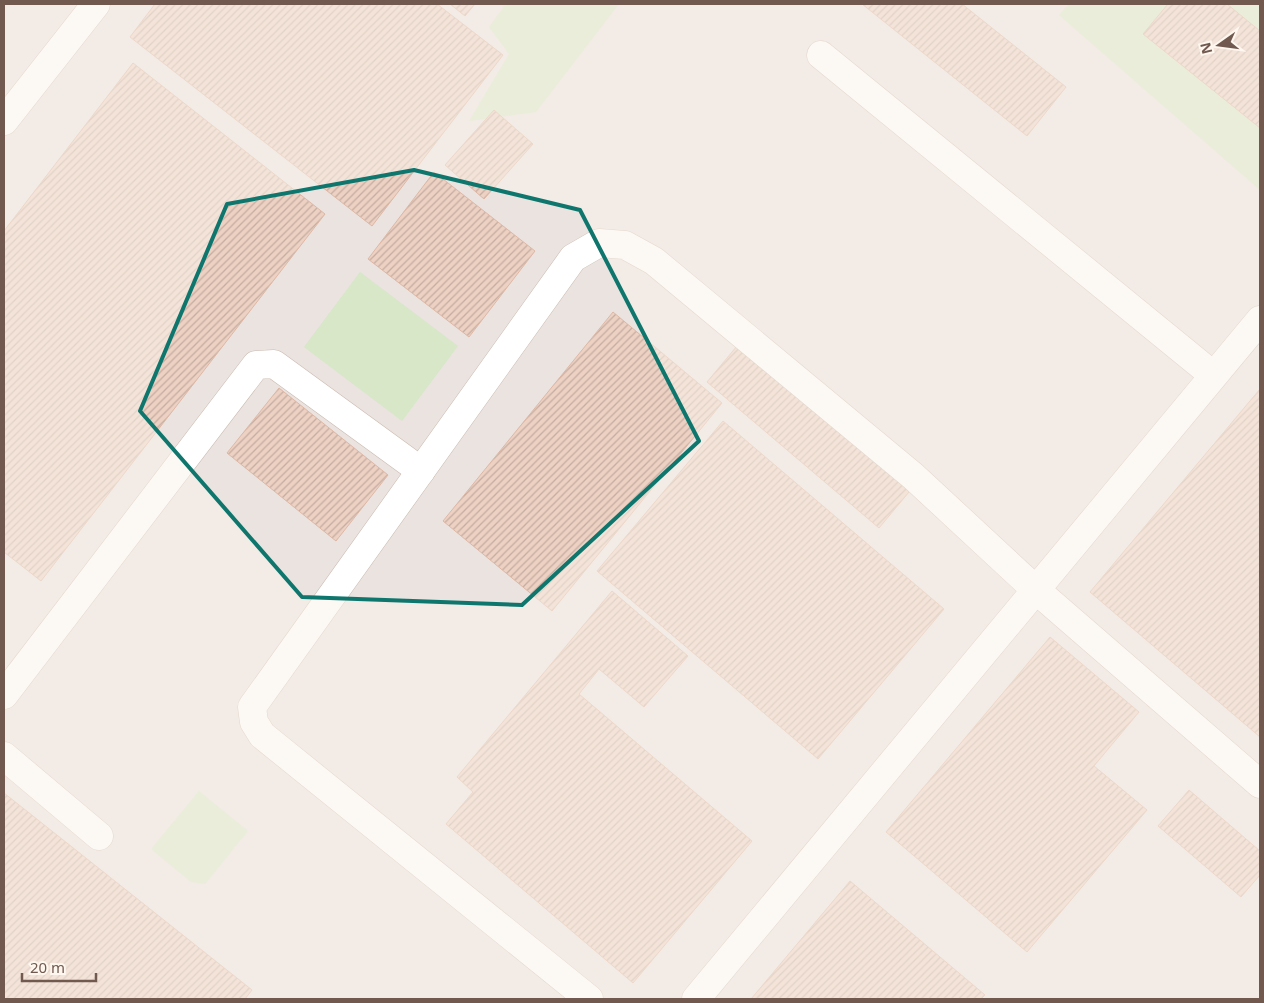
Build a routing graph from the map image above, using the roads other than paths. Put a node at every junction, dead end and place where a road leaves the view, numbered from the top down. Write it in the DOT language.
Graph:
graph roads {
  1 [pos="96,4"];
  2 [pos="821,54"];
  3 [pos="4,122"];
  4 [pos="1260,320"];
  5 [pos="1213,375"];
  6 [pos="421,471"];
  7 [pos="1036,590"];
  8 [pos="4,694"];
  9 [pos="4,756"];
  10 [pos="1260,784"];
  11 [pos="98,836"];
  12 [pos="589,999"];
  13 [pos="696,999"];
  1 -- 3 [label="street"];
  2 -- 5 [label="street"];
  4 -- 5 [label="street"];
  5 -- 7 [label="street"];
  6 -- 7 [label="street"];
  6 -- 8 [label="street"];
  6 -- 12 [label="street"];
  7 -- 10 [label="street"];
  7 -- 13 [label="street"];
  9 -- 11 [label="street"];
}
